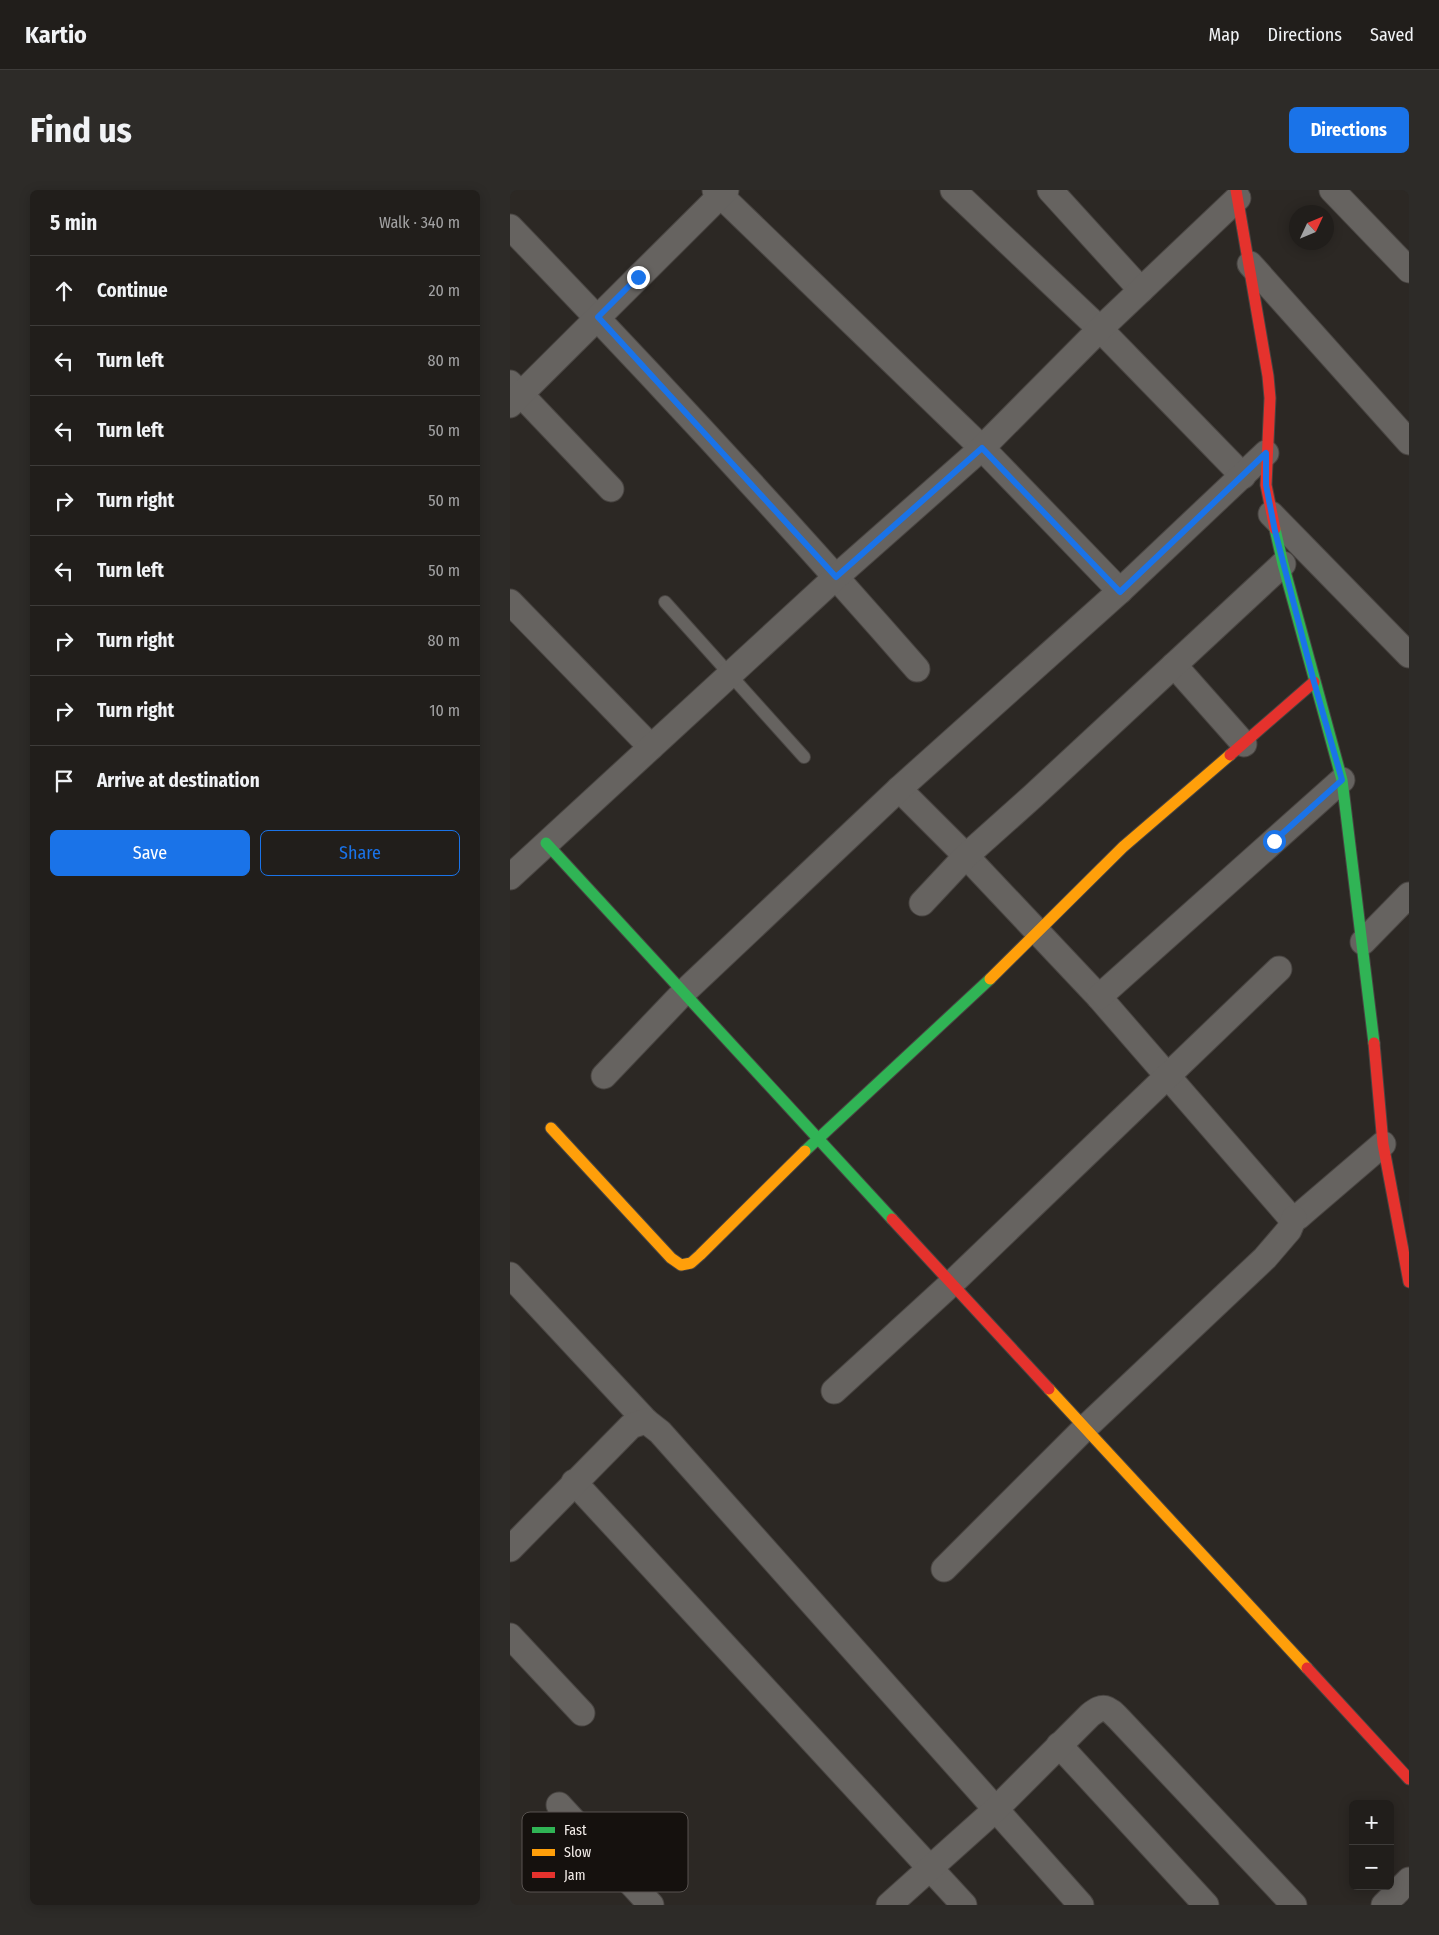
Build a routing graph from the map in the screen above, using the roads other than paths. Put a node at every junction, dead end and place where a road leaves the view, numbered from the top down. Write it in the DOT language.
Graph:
graph roads {
  1 [pos="953,190"];
  2 [pos="1050,190"];
  3 [pos="1332,190"];
  4 [pos="720,192"];
  5 [pos="1237,194"];
  6 [pos="510,227"];
  7 [pos="1250,264"];
  8 [pos="1409,270"];
  9 [pos="1141,290"];
  10 [pos="598,317"];
  11 [pos="1100,329"];
  12 [pos="514,394"];
  13 [pos="1409,442"];
  14 [pos="982,448"];
  15 [pos="1266,453"];
  16 [pos="1243,476"];
  17 [pos="611,489"];
  18 [pos="1271,514"];
  19 [pos="1283,564"];
  20 [pos="836,577"];
  21 [pos="1120,592"];
  22 [pos="510,602"];
  23 [pos="665,602"];
  24 [pos="1409,655"];
  25 [pos="1174,665"];
  26 [pos="917,669"];
  27 [pos="729,675"];
  28 [pos="1314,682"];
  29 [pos="1244,744"];
  30 [pos="651,747"];
  31 [pos="804,757"];
  32 [pos="1342,780"];
  33 [pos="899,789"];
  34 [pos="546,842"];
  35 [pos="966,856"];
  36 [pos="510,877"];
  37 [pos="1408,898"];
  38 [pos="922,903"];
  39 [pos="1038,932"];
  40 [pos="1363,942"];
  41 [pos="1279,969"];
  42 [pos="684,992"];
  43 [pos="1099,997"];
  44 [pos="1167,1075"];
  45 [pos="604,1076"];
  46 [pos="551,1128"];
  47 [pos="818,1138"];
  48 [pos="1383,1144"];
  49 [pos="1294,1218"];
  50 [pos="510,1275"];
  51 [pos="1409,1282"];
  52 [pos="952,1283"];
  53 [pos="834,1391"];
  54 [pos="646,1421"];
  55 [pos="1085,1428"];
  56 [pos="574,1482"];
  57 [pos="510,1549"];
  58 [pos="944,1569"];
  59 [pos="510,1636"];
  60 [pos="582,1713"];
  61 [pos="1059,1745"];
  62 [pos="1409,1779"];
  63 [pos="560,1805"];
  64 [pos="995,1810"];
  65 [pos="566,1812"];
  66 [pos="929,1869"];
  67 [pos="1409,1880"];
  68 [pos="639,1892"];
  69 [pos="651,1905"];
  70 [pos="888,1905"];
  71 [pos="964,1905"];
  72 [pos="1081,1905"];
  73 [pos="1206,1905"];
  74 [pos="1294,1905"];
  75 [pos="1384,1905"];
  1 -- 11 [label="street"];
  2 -- 9 [label="street"];
  3 -- 8 [label="street"];
  4 -- 10 [label="street"];
  4 -- 14 [label="street"];
  5 -- 7 [label="street"];
  5 -- 9 [label="street"];
  6 -- 10 [label="street"];
  7 -- 13 [label="street"];
  7 -- 15 [label="street"];
  9 -- 11 [label="street"];
  10 -- 12 [label="street"];
  10 -- 20 [label="street"];
  11 -- 14 [label="street"];
  11 -- 16 [label="street"];
  12 -- 17 [label="street"];
  14 -- 20 [label="street"];
  14 -- 21 [label="street"];
  15 -- 16 [label="street"];
  15 -- 18 [label="street"];
  16 -- 21 [label="street"];
  18 -- 19 [label="street"];
  18 -- 24 [label="street"];
  19 -- 25 [label="street"];
  19 -- 28 [label="street"];
  20 -- 26 [label="street"];
  20 -- 27 [label="street"];
  21 -- 33 [label="street"];
  22 -- 30 [label="street"];
  23 -- 27 [label="lane"];
  25 -- 29 [label="street"];
  25 -- 35 [label="street"];
  27 -- 30 [label="street"];
  27 -- 31 [label="lane"];
  28 -- 29 [label="street"];
  28 -- 32 [label="street"];
  29 -- 39 [label="street"];
  30 -- 34 [label="street"];
  32 -- 40 [label="street"];
  32 -- 43 [label="street"];
  33 -- 35 [label="street"];
  33 -- 42 [label="street"];
  34 -- 36 [label="street"];
  34 -- 42 [label="street"];
  35 -- 38 [label="street"];
  35 -- 39 [label="street"];
  37 -- 40 [label="street"];
  39 -- 43 [label="street"];
  39 -- 47 [label="street"];
  40 -- 48 [label="street"];
  41 -- 44 [label="street"];
  42 -- 45 [label="street"];
  42 -- 47 [label="street"];
  43 -- 44 [label="street"];
  44 -- 49 [label="street"];
  44 -- 52 [label="street"];
  46 -- 47 [label="street"];
  47 -- 52 [label="street"];
  48 -- 49 [label="street"];
  48 -- 51 [label="street"];
  49 -- 55 [label="street"];
  50 -- 54 [label="street"];
  52 -- 53 [label="street"];
  52 -- 55 [label="street"];
  54 -- 56 [label="street"];
  54 -- 64 [label="street"];
  55 -- 58 [label="street"];
  55 -- 62 [label="street"];
  56 -- 57 [label="street"];
  56 -- 66 [label="street"];
  59 -- 60 [label="street"];
  61 -- 64 [label="street"];
  61 -- 73 [label="street"];
  61 -- 74 [label="street"];
  63 -- 65 [label="street"];
  64 -- 66 [label="street"];
  64 -- 72 [label="street"];
  66 -- 70 [label="street"];
  66 -- 71 [label="street"];
  67 -- 75 [label="street"];
  68 -- 69 [label="street"];
}
